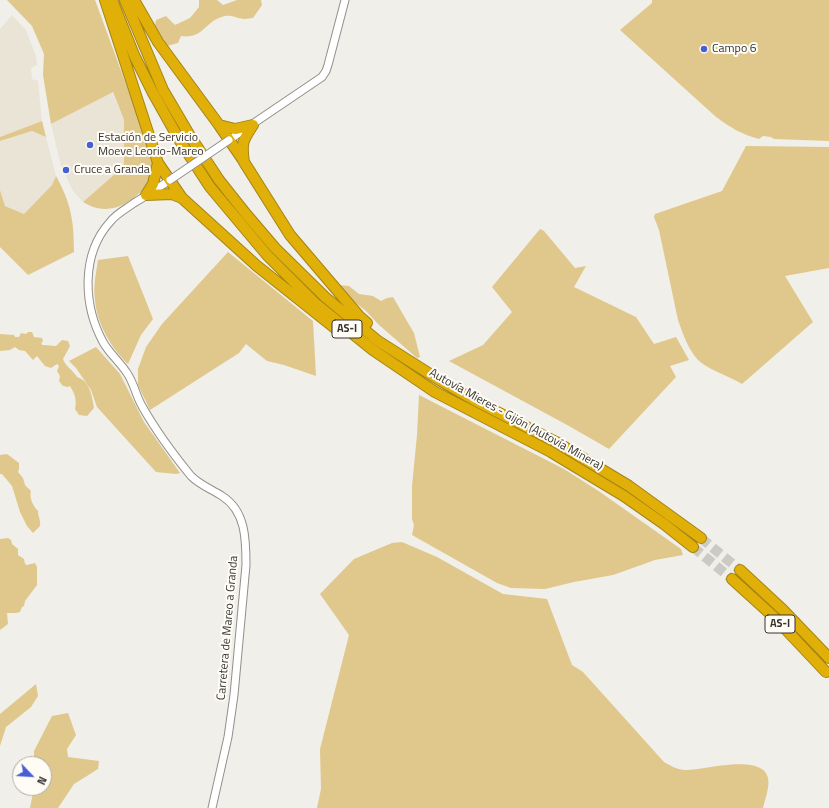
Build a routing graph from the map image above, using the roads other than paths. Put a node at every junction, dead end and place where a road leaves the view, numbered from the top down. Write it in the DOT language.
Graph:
graph roads {
  1 [pos="105,0"];
  2 [pos="112,0"];
  3 [pos="125,0"];
  4 [pos="134,0"];
  5 [pos="345,0"];
  6 [pos="219,125"];
  7 [pos="253,125"];
  8 [pos="229,140"];
  9 [pos="244,162"];
  10 [pos="158,163"];
  11 [pos="170,180"];
  12 [pos="146,195"];
  13 [pos="182,198"];
  14 [pos="441,382"];
  15 [pos="435,392"];
  16 [pos="701,538"];
  17 [pos="693,547"];
  18 [pos="740,570"];
  19 [pos="732,579"];
  20 [pos="829,658"];
  21 [pos="826,672"];
  22 [pos="212,808"];
  1 -- 10 [label="highway"];
  2 -- 15 [label="highway, Autovía Mieres - Gijón (Autovía Minera) / AS-I"];
  3 -- 14 [label="highway, Autovía Mieres - Gijón (Autovía Minera) / AS-I"];
  4 -- 6 [label="highway"];
  5 -- 7 [label="street, Carretera de Mareo a Granda"];
  6 -- 7 [label="highway"];
  6 -- 8 [label="highway"];
  7 -- 8 [label="street, Carretera de Mareo a Granda"];
  7 -- 9 [label="highway"];
  8 -- 9 [label="highway"];
  8 -- 11 [label="street, Carretera de Mareo a Granda, bridge"];
  9 -- 14 [label="highway"];
  10 -- 11 [label="highway"];
  10 -- 12 [label="highway"];
  11 -- 12 [label="street, Carretera de Mareo a Granda"];
  11 -- 13 [label="highway"];
  12 -- 13 [label="highway"];
  12 -- 22 [label="street, Carretera de Mareo a Granda"];
  13 -- 15 [label="highway"];
  14 -- 16 [label="highway, Autovía Mieres - Gijón (Autovía Minera) / AS-I"];
  15 -- 17 [label="highway, Autovía Mieres - Gijón (Autovía Minera) / AS-I"];
  18 -- 20 [label="highway, AS-I"];
  19 -- 21 [label="highway, AS-I"];
}
